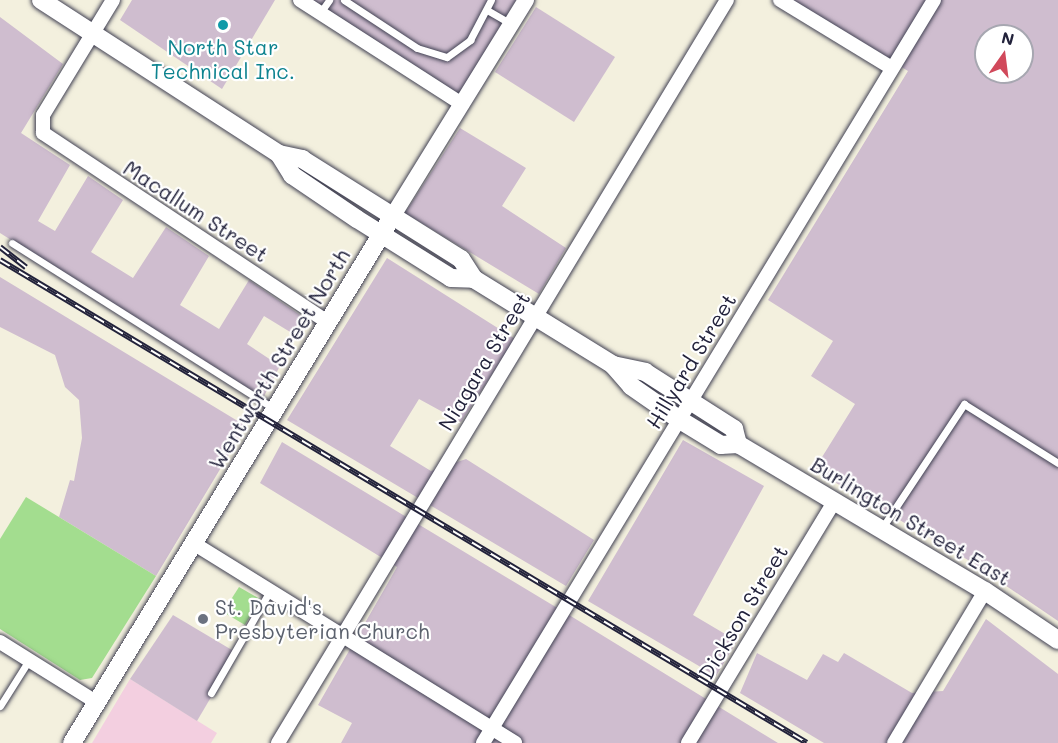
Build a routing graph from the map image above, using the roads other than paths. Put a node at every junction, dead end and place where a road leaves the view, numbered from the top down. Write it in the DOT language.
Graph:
graph roads {
  1 [pos="41,0"];
  2 [pos="113,0"];
  3 [pos="300,0"];
  4 [pos="329,0"];
  5 [pos="344,0"];
  6 [pos="491,0"];
  7 [pos="526,0"];
  8 [pos="727,0"];
  9 [pos="780,0"];
  10 [pos="933,0"];
  11 [pos="487,10"];
  12 [pos="320,12"];
  13 [pos="511,24"];
  14 [pos="93,34"];
  15 [pos="892,68"];
  16 [pos="462,104"];
  17 [pos="279,154"];
  18 [pos="392,217"];
  19 [pos="382,234"];
  20 [pos="12,243"];
  21 [pos="474,279"];
  22 [pos="536,317"];
  23 [pos="328,322"];
  24 [pos="614,365"];
  25 [pos="691,402"];
  26 [pos="275,410"];
  27 [pos="680,420"];
  28 [pos="738,444"];
  29 [pos="1058,463"];
  30 [pos="834,502"];
  31 [pos="881,530"];
  32 [pos="193,543"];
  33 [pos="270,591"];
  34 [pos="986,591"];
  35 [pos="342,636"];
  36 [pos="1058,640"];
  37 [pos="0,642"];
  38 [pos="29,660"];
  39 [pos="211,693"];
  40 [pos="96,702"];
  41 [pos="0,706"];
  42 [pos="491,729"];
  43 [pos="72,743"];
  44 [pos="278,743"];
  45 [pos="483,743"];
  46 [pos="515,743"];
  47 [pos="688,743"];
  48 [pos="894,743"];
  1 -- 14 [label="main road, Burlington Street East"];
  2 -- 14 [label="street"];
  3 -- 12 [label="street"];
  4 -- 12 [label="lane"];
  5 -- 11 [label="lane"];
  6 -- 11 [label="lane"];
  7 -- 13 [label="street, Wentworth Street North"];
  8 -- 22 [label="street, Niagara Street"];
  9 -- 15 [label="street"];
  10 -- 15 [label="street, Hillyard Street"];
  11 -- 13 [label="lane"];
  12 -- 16 [label="street"];
  13 -- 16 [label="street, Wentworth Street North"];
  14 -- 17 [label="main road, Burlington Street East"];
  14 -- 23 [label="street, Macallum Street"];
  15 -- 25 [label="street, Hillyard Street"];
  16 -- 18 [label="street, Wentworth Street North"];
  17 -- 18 [label="main road, Burlington Street East"];
  17 -- 19 [label="main road, Burlington Street East"];
  18 -- 19 [label="main road, Wentworth Street North"];
  18 -- 21 [label="main road, Burlington Street East"];
  19 -- 21 [label="main road, Burlington Street East"];
  19 -- 23 [label="main road, Wentworth Street North"];
  20 -- 26 [label="lane"];
  21 -- 22 [label="main road, Burlington Street East"];
  22 -- 24 [label="main road, Burlington Street East"];
  22 -- 35 [label="street, Niagara Street"];
  23 -- 26 [label="main road, Wentworth Street North"];
  24 -- 25 [label="main road, Burlington Street East"];
  24 -- 27 [label="main road, Burlington Street East"];
  25 -- 27 [label="street, Hillyard Street"];
  25 -- 28 [label="main road, Burlington Street East"];
  26 -- 32 [label="main road, Wentworth Street North"];
  27 -- 28 [label="main road, Burlington Street East"];
  27 -- 42 [label="street, Hillyard Street"];
  28 -- 30 [label="main road, Burlington Street East"];
  29 -- 31 [label="lane"];
  30 -- 31 [label="main road, Burlington Street East"];
  30 -- 47 [label="street, Dickson Street"];
  31 -- 34 [label="main road, Burlington Street East"];
  32 -- 33 [label="street"];
  32 -- 40 [label="main road, Wentworth Street North"];
  33 -- 35 [label="street"];
  33 -- 39 [label="lane"];
  34 -- 36 [label="main road, Burlington Street East"];
  34 -- 48 [label="street"];
  35 -- 42 [label="street"];
  35 -- 44 [label="street, Niagara Street"];
  37 -- 38 [label="street"];
  38 -- 40 [label="street"];
  38 -- 41 [label="lane"];
  40 -- 43 [label="main road, Wentworth Street North"];
  42 -- 45 [label="street, Hillyard Street"];
  42 -- 46 [label="street"];
}
